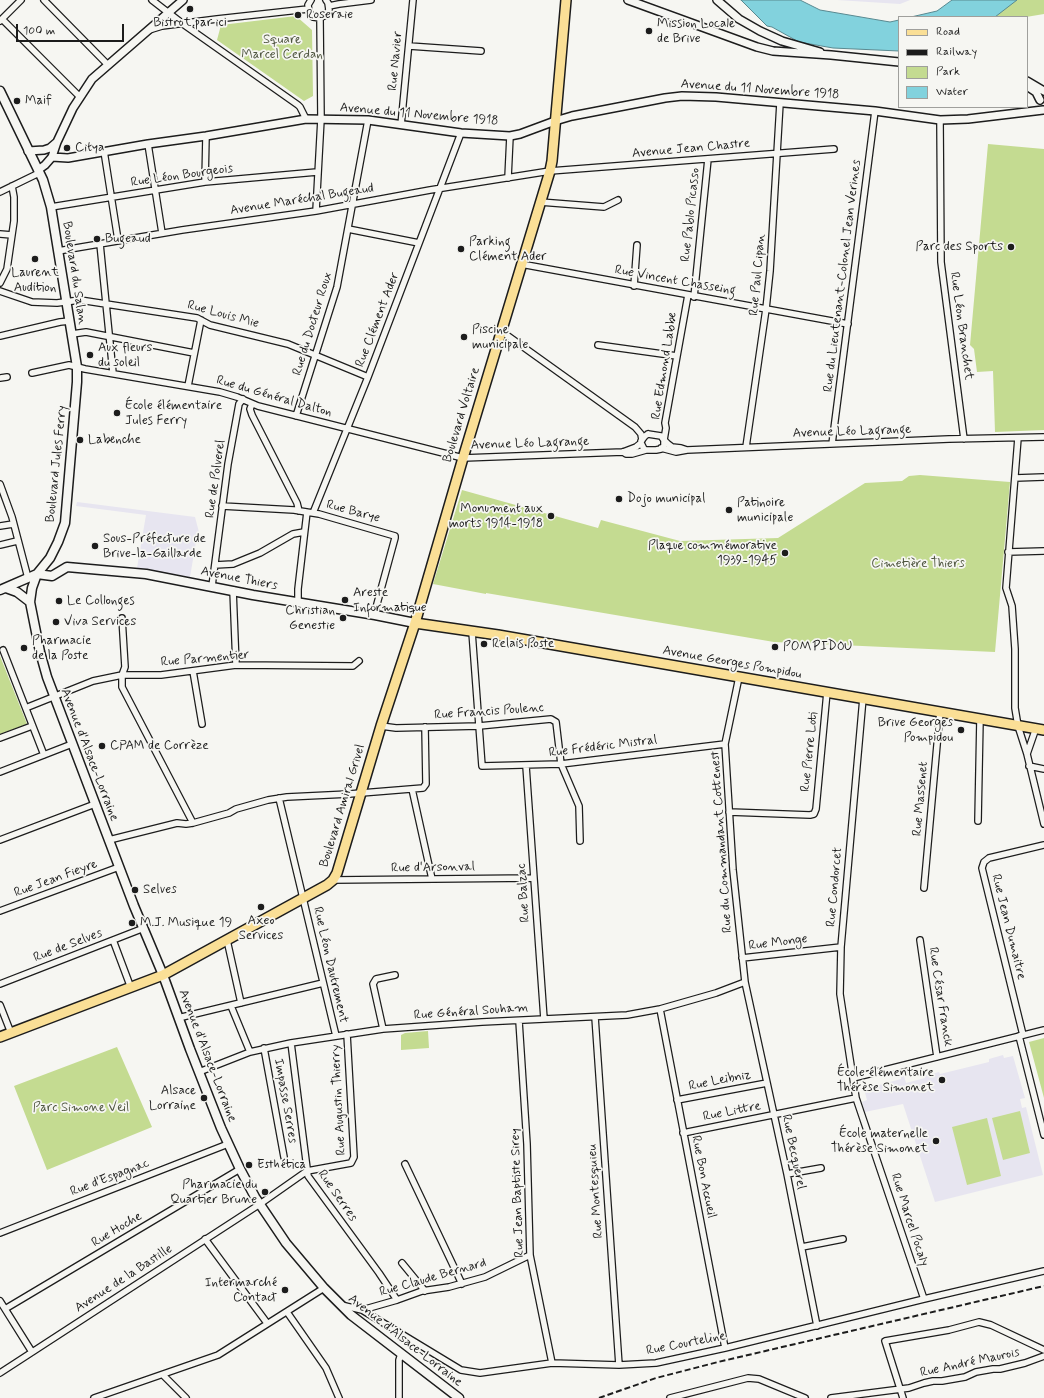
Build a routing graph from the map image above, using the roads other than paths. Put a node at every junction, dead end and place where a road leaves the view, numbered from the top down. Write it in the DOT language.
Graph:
graph roads {
  1 [pos="21,0"];
  2 [pos="44,0"];
  3 [pos="152,0"];
  4 [pos="183,0"];
  5 [pos="311,0"];
  6 [pos="326,0"];
  7 [pos="371,0"];
  8 [pos="413,0"];
  9 [pos="566,0"];
  10 [pos="628,0"];
  11 [pos="716,0"];
  12 [pos="329,6"];
  13 [pos="308,9"];
  14 [pos="169,14"];
  15 [pos="320,18"];
  16 [pos="1,20"];
  17 [pos="183,24"];
  18 [pos="147,31"];
  19 [pos="409,46"];
  20 [pos="481,51"];
  21 [pos="831,55"];
  22 [pos="898,62"];
  23 [pos="108,65"];
  24 [pos="1028,82"];
  25 [pos="1028,87"];
  26 [pos="1044,90"];
  27 [pos="0,91"];
  28 [pos="80,97"];
  29 [pos="1042,98"];
  30 [pos="780,103"];
  31 [pos="0,107"];
  32 [pos="1043,110"];
  33 [pos="875,111"];
  34 [pos="10,112"];
  35 [pos="306,119"];
  36 [pos="322,119"];
  37 [pos="368,120"];
  38 [pos="940,120"];
  39 [pos="555,121"];
  40 [pos="401,125"];
  41 [pos="461,133"];
  42 [pos="206,136"];
  43 [pos="510,136"];
  44 [pos="57,142"];
  45 [pos="148,144"];
  46 [pos="834,149"];
  47 [pos="28,150"];
  48 [pos="104,152"];
  49 [pos="777,153"];
  50 [pos="52,157"];
  51 [pos="708,159"];
  52 [pos="550,171"];
  53 [pos="39,172"];
  54 [pos="317,172"];
  55 [pos="508,178"];
  56 [pos="204,182"];
  57 [pos="12,186"];
  58 [pos="440,189"];
  59 [pos="1,190"];
  60 [pos="155,190"];
  61 [pos="111,197"];
  62 [pos="618,200"];
  63 [pos="540,202"];
  64 [pos="352,204"];
  65 [pos="51,208"];
  66 [pos="316,211"];
  67 [pos="348,229"];
  68 [pos="162,233"];
  69 [pos="0,234"];
  70 [pos="12,235"];
  71 [pos="118,240"];
  72 [pos="419,243"];
  73 [pos="100,244"];
  74 [pos="637,245"];
  75 [pos="58,250"];
  76 [pos="522,264"];
  77 [pos="0,283"];
  78 [pos="634,286"];
  79 [pos="0,291"];
  80 [pos="688,295"];
  81 [pos="694,297"];
  82 [pos="67,302"];
  83 [pos="105,304"];
  84 [pos="766,309"];
  85 [pos="201,320"];
  86 [pos="70,321"];
  87 [pos="848,324"];
  88 [pos="501,331"];
  89 [pos="72,334"];
  90 [pos="0,336"];
  91 [pos="109,337"];
  92 [pos="598,345"];
  93 [pos="194,353"];
  94 [pos="315,354"];
  95 [pos="677,356"];
  96 [pos="77,367"];
  97 [pos="32,373"];
  98 [pos="112,373"];
  99 [pos="7,377"];
  100 [pos="368,377"];
  101 [pos="0,378"];
  102 [pos="77,382"];
  103 [pos="188,386"];
  104 [pos="242,399"];
  105 [pos="252,404"];
  106 [pos="296,416"];
  107 [pos="665,423"];
  108 [pos="347,428"];
  109 [pos="657,434"];
  110 [pos="1044,437"];
  111 [pos="1018,438"];
  112 [pos="964,439"];
  113 [pos="664,440"];
  114 [pos="641,441"];
  115 [pos="832,444"];
  116 [pos="746,447"];
  117 [pos="661,448"];
  118 [pos="646,450"];
  119 [pos="687,450"];
  120 [pos="623,452"];
  121 [pos="463,458"];
  122 [pos="1044,477"];
  123 [pos="1015,478"];
  124 [pos="0,484"];
  125 [pos="2,495"];
  126 [pos="222,506"];
  127 [pos="299,511"];
  128 [pos="310,512"];
  129 [pos="13,524"];
  130 [pos="0,526"];
  131 [pos="304,532"];
  132 [pos="18,541"];
  133 [pos="0,545"];
  134 [pos="1044,551"];
  135 [pos="1008,552"];
  136 [pos="215,565"];
  137 [pos="37,574"];
  138 [pos="28,578"];
  139 [pos="212,586"];
  140 [pos="3,589"];
  141 [pos="234,590"];
  142 [pos="30,602"];
  143 [pos="298,602"];
  144 [pos="374,615"];
  145 [pos="122,618"];
  146 [pos="415,623"];
  147 [pos="472,632"];
  148 [pos="3,650"];
  149 [pos="359,661"];
  150 [pos="236,665"];
  151 [pos="192,671"];
  152 [pos="122,675"];
  153 [pos="739,677"];
  154 [pos="827,692"];
  155 [pos="54,697"];
  156 [pos="863,698"];
  157 [pos="28,707"];
  158 [pos="940,712"];
  159 [pos="980,719"];
  160 [pos="202,724"];
  161 [pos="32,726"];
  162 [pos="381,726"];
  163 [pos="479,726"];
  164 [pos="1018,726"];
  165 [pos="425,727"];
  166 [pos="1040,729"];
  167 [pos="0,738"];
  168 [pos="72,744"];
  169 [pos="726,744"];
  170 [pos="1026,754"];
  171 [pos="44,755"];
  172 [pos="561,764"];
  173 [pos="526,766"];
  174 [pos="1029,766"];
  175 [pos="1044,769"];
  176 [pos="0,772"];
  177 [pos="412,790"];
  178 [pos="361,793"];
  179 [pos="279,798"];
  180 [pos="95,804"];
  181 [pos="729,812"];
  182 [pos="978,821"];
  183 [pos="193,823"];
  184 [pos="1044,824"];
  185 [pos="0,840"];
  186 [pos="109,840"];
  187 [pos="580,841"];
  188 [pos="1042,846"];
  189 [pos="120,867"];
  190 [pos="534,878"];
  191 [pos="432,879"];
  192 [pos="333,880"];
  193 [pos="924,888"];
  194 [pos="304,898"];
  195 [pos="0,911"];
  196 [pos="144,928"];
  197 [pos="113,940"];
  198 [pos="226,940"];
  199 [pos="920,940"];
  200 [pos="841,947"];
  201 [pos="742,958"];
  202 [pos="163,975"];
  203 [pos="395,975"];
  204 [pos="745,982"];
  205 [pos="323,983"];
  206 [pos="0,984"];
  207 [pos="131,988"];
  208 [pos="241,1003"];
  209 [pos="0,1005"];
  210 [pos="231,1006"];
  211 [pos="660,1009"];
  212 [pos="595,1016"];
  213 [pos="178,1018"];
  214 [pos="544,1019"];
  215 [pos="519,1021"];
  216 [pos="383,1029"];
  217 [pos="1044,1030"];
  218 [pos="11,1033"];
  219 [pos="347,1034"];
  220 [pos="336,1036"];
  221 [pos="1021,1036"];
  222 [pos="0,1037"];
  223 [pos="291,1043"];
  224 [pos="264,1048"];
  225 [pos="250,1052"];
  226 [pos="937,1057"];
  227 [pos="199,1072"];
  228 [pos="853,1078"];
  229 [pos="767,1083"];
  230 [pos="856,1098"];
  231 [pos="677,1100"];
  232 [pos="774,1115"];
  233 [pos="683,1132"];
  234 [pos="1044,1135"];
  235 [pos="228,1144"];
  236 [pos="284,1157"];
  237 [pos="405,1164"];
  238 [pos="821,1168"];
  239 [pos="240,1169"];
  240 [pos="307,1171"];
  241 [pos="787,1174"];
  242 [pos="260,1204"];
  243 [pos="0,1233"];
  244 [pos="206,1238"];
  245 [pos="843,1239"];
  246 [pos="802,1248"];
  247 [pos="530,1256"];
  248 [pos="402,1263"];
  249 [pos="1044,1272"];
  250 [pos="462,1284"];
  251 [pos="324,1288"];
  252 [pos="424,1291"];
  253 [pos="924,1299"];
  254 [pos="397,1300"];
  255 [pos="0,1301"];
  256 [pos="340,1305"];
  257 [pos="5,1309"];
  258 [pos="362,1310"];
  259 [pos="287,1312"];
  260 [pos="267,1323"];
  261 [pos="818,1326"];
  262 [pos="725,1348"];
  263 [pos="1044,1350"];
  264 [pos="32,1352"];
  265 [pos="401,1354"];
  266 [pos="1044,1356"];
  267 [pos="552,1363"];
  268 [pos="619,1365"];
  269 [pos="0,1373"];
  270 [pos="163,1375"];
  271 [pos="900,1390"];
  272 [pos="111,1395"];
  273 [pos="94,1398"];
  274 [pos="186,1398"];
  275 [pos="339,1398"];
  276 [pos="399,1398"];
  277 [pos="459,1398"];
  278 [pos="670,1398"];
  279 [pos="805,1398"];
  280 [pos="831,1398"];
  281 [pos="903,1398"];
  1 -- 16 [label="street"];
  2 -- 23 [label="street"];
  3 -- 14 [label="street"];
  4 -- 14 [label="street"];
  5 -- 13 [label="street"];
  6 -- 12 [label="street"];
  7 -- 12 [label="street"];
  8 -- 19 [label="street, Rue Navier"];
  9 -- 39 [label="main road, Boulevard Voltaire"];
  10 -- 21 [label="street"];
  11 -- 21 [label="street"];
  12 -- 15 [label="street"];
  13 -- 15 [label="street"];
  13 -- 17 [label="street"];
  14 -- 17 [label="street"];
  14 -- 18 [label="street"];
  15 -- 36 [label="street"];
  16 -- 28 [label="street"];
  17 -- 18 [label="street"];
  17 -- 35 [label="street"];
  18 -- 23 [label="street"];
  19 -- 20 [label="street"];
  19 -- 40 [label="street, Rue Navier"];
  21 -- 22 [label="street"];
  23 -- 28 [label="street"];
  24 -- 26 [label="street"];
  25 -- 29 [label="street"];
  27 -- 34 [label="main road, Boulevard du Salan"];
  28 -- 44 [label="street"];
  29 -- 32 [label="street"];
  30 -- 33 [label="street, Avenue du 11 Novembre 1918"];
  30 -- 39 [label="street, Avenue du 11 Novembre 1918"];
  30 -- 49 [label="street, Rue Paul Cipan"];
  31 -- 34 [label="main road"];
  32 -- 38 [label="street, Avenue du 11 Novembre 1918"];
  33 -- 38 [label="street, Avenue du 11 Novembre 1918"];
  33 -- 87 [label="street, Rue du Lieutenant-Colonel Jean Verines"];
  34 -- 47 [label="main road, Boulevard du Salan"];
  35 -- 36 [label="street, Avenue du 11 Novembre 1918"];
  35 -- 42 [label="street, Avenue du 11 Novembre 1918"];
  36 -- 37 [label="street, Avenue du 11 Novembre 1918"];
  36 -- 54 [label="street"];
  37 -- 40 [label="street, Avenue du 11 Novembre 1918"];
  37 -- 64 [label="street, Rue du Docteur Roux"];
  38 -- 112 [label="street, Rue Léon Branchet"];
  39 -- 43 [label="street, Avenue du 11 Novembre 1918"];
  39 -- 52 [label="main road, Boulevard Voltaire"];
  40 -- 41 [label="street, Avenue du 11 Novembre 1918"];
  41 -- 43 [label="street, Avenue du 11 Novembre 1918"];
  41 -- 58 [label="street, Rue Clément Ader"];
  42 -- 45 [label="street, Avenue du 11 Novembre 1918"];
  42 -- 56 [label="street"];
  43 -- 55 [label="street"];
  44 -- 47 [label="street"];
  44 -- 50 [label="street"];
  45 -- 48 [label="street, Avenue du 11 Novembre 1918"];
  45 -- 60 [label="street"];
  46 -- 49 [label="street, Avenue Jean Chastre"];
  47 -- 53 [label="main road, Boulevard du Salan"];
  48 -- 50 [label="street, Avenue du 11 Novembre 1918"];
  48 -- 61 [label="street"];
  49 -- 51 [label="street, Avenue Jean Chastre"];
  49 -- 84 [label="street, Rue Paul Cipan"];
  50 -- 53 [label="street"];
  51 -- 52 [label="street, Avenue Jean Chastre"];
  51 -- 81 [label="street, Rue Pablo Picasso"];
  52 -- 55 [label="street, Avenue Maréchal Bugeaud"];
  52 -- 63 [label="main road, Boulevard Voltaire"];
  53 -- 57 [label="street"];
  53 -- 65 [label="main road, Boulevard du Salan"];
  54 -- 56 [label="street, Rue Léon Bourgeois"];
  54 -- 66 [label="street"];
  55 -- 58 [label="street, Avenue Maréchal Bugeaud"];
  56 -- 60 [label="street, Rue Léon Bourgeois"];
  57 -- 59 [label="street"];
  57 -- 70 [label="street"];
  58 -- 64 [label="street, Avenue Maréchal Bugeaud"];
  58 -- 72 [label="street, Rue Clément Ader"];
  60 -- 61 [label="street, Rue Léon Bourgeois"];
  60 -- 68 [label="street"];
  61 -- 65 [label="street, Rue Léon Bourgeois"];
  61 -- 71 [label="street"];
  62 -- 63 [label="street"];
  63 -- 76 [label="main road, Boulevard Voltaire"];
  64 -- 66 [label="street, Avenue Maréchal Bugeaud"];
  64 -- 67 [label="street, Rue du Docteur Roux"];
  65 -- 75 [label="main road, Boulevard du Salan"];
  66 -- 68 [label="street, Avenue Maréchal Bugeaud"];
  67 -- 72 [label="street"];
  67 -- 94 [label="street, Rue du Docteur Roux"];
  68 -- 71 [label="street, Avenue Maréchal Bugeaud"];
  69 -- 70 [label="street"];
  70 -- 77 [label="street"];
  71 -- 73 [label="street, Avenue Maréchal Bugeaud"];
  72 -- 100 [label="street, Rue Clément Ader"];
  73 -- 75 [label="street, Avenue Maréchal Bugeaud"];
  73 -- 83 [label="street"];
  74 -- 78 [label="street"];
  75 -- 82 [label="main road, Boulevard du Salan"];
  76 -- 78 [label="street, Rue Vincent Chasseing"];
  76 -- 88 [label="main road, Boulevard Voltaire"];
  78 -- 80 [label="street, Rue Vincent Chasseing"];
  79 -- 82 [label="street, Rue Louis Mie"];
  80 -- 81 [label="street, Rue Vincent Chasseing"];
  80 -- 95 [label="street, Rue Edmond Labbe"];
  81 -- 84 [label="street, Rue Vincent Chasseing"];
  82 -- 83 [label="street, Rue Louis Mie"];
  82 -- 86 [label="main road, Boulevard du Salan"];
  83 -- 85 [label="street, Rue Louis Mie"];
  83 -- 91 [label="street"];
  84 -- 87 [label="street, Rue Vincent Chasseing"];
  84 -- 116 [label="street, Rue Paul Cipan"];
  85 -- 93 [label="street"];
  85 -- 94 [label="street, Rue Louis Mie"];
  86 -- 89 [label="main road, Boulevard du Salan"];
  86 -- 90 [label="street"];
  87 -- 115 [label="street, Rue du Lieutenant-Colonel Jean Verines"];
  88 -- 114 [label="street"];
  88 -- 121 [label="main road, Boulevard Voltaire"];
  89 -- 91 [label="street"];
  89 -- 96 [label="main road, Boulevard du Salan"];
  91 -- 93 [label="street"];
  91 -- 98 [label="street"];
  92 -- 95 [label="street"];
  93 -- 103 [label="street"];
  94 -- 100 [label="street, Rue Louis Mie"];
  94 -- 106 [label="street, Rue du Docteur Roux"];
  95 -- 107 [label="street, Rue Edmond Labbe"];
  96 -- 97 [label="street, Rue du Général Dalton"];
  96 -- 98 [label="street, Rue du Général Dalton"];
  96 -- 102 [label="main road, Boulevard du Salan"];
  98 -- 103 [label="street, Rue du Général Dalton"];
  99 -- 101 [label="street"];
  100 -- 108 [label="street, Rue Clément Ader"];
  102 -- 137 [label="main road, Boulevard Jules Ferry"];
  103 -- 104 [label="street, Rue du Général Dalton"];
  104 -- 105 [label="street, Rue du Général Dalton"];
  104 -- 126 [label="street, Rue de Polverel"];
  105 -- 106 [label="street, Rue du Général Dalton"];
  105 -- 127 [label="street"];
  106 -- 108 [label="street, Rue du Général Dalton"];
  107 -- 109 [label="street"];
  107 -- 113 [label="street, Rue Edmond Labbe"];
  108 -- 121 [label="street, Rue du Général Dalton"];
  108 -- 128 [label="street, Rue Clément Ader"];
  109 -- 113 [label="street"];
  109 -- 114 [label="street"];
  110 -- 111 [label="street, Avenue Léo Lagrange"];
  111 -- 112 [label="street, Avenue Léo Lagrange"];
  111 -- 123 [label="street"];
  112 -- 115 [label="street, Avenue Léo Lagrange"];
  113 -- 117 [label="street"];
  113 -- 119 [label="street, Avenue Léo Lagrange"];
  114 -- 118 [label="street"];
  114 -- 120 [label="street, Avenue Léo Lagrange"];
  115 -- 116 [label="street, Avenue Léo Lagrange"];
  116 -- 119 [label="street, Avenue Léo Lagrange"];
  117 -- 118 [label="street"];
  117 -- 119 [label="street"];
  118 -- 120 [label="street, Avenue Léo Lagrange"];
  120 -- 121 [label="street, Avenue Léo Lagrange"];
  121 -- 146 [label="main road, Boulevard Voltaire"];
  122 -- 123 [label="street"];
  123 -- 135 [label="street"];
  124 -- 125 [label="street"];
  125 -- 129 [label="street"];
  126 -- 127 [label="street, Rue Barye"];
  126 -- 136 [label="street, Rue de Polverel"];
  127 -- 128 [label="street, Rue Barye"];
  128 -- 131 [label="street, Rue Clément Ader"];
  128 -- 144 [label="street, Rue Barye"];
  129 -- 130 [label="street"];
  129 -- 132 [label="street"];
  131 -- 136 [label="street"];
  131 -- 143 [label="street, Rue Clément Ader"];
  132 -- 133 [label="street"];
  132 -- 138 [label="street"];
  134 -- 135 [label="street"];
  135 -- 164 [label="street"];
  136 -- 139 [label="street, Rue de Polverel"];
  137 -- 138 [label="main road, Boulevard Jules Ferry"];
  137 -- 139 [label="main road, Avenue Thiers"];
  137 -- 142 [label="main road"];
  138 -- 140 [label="main road, Boulevard Jules Ferry"];
  139 -- 141 [label="main road, Avenue Thiers"];
  140 -- 142 [label="main road"];
  141 -- 143 [label="main road, Avenue Thiers"];
  141 -- 150 [label="street"];
  142 -- 155 [label="main road, Avenue d'Alsace-Lorraine"];
  143 -- 144 [label="main road, Avenue Thiers"];
  144 -- 146 [label="main road, Avenue Thiers"];
  145 -- 152 [label="street"];
  146 -- 147 [label="main road, Avenue Georges Pompidou"];
  146 -- 162 [label="main road, Boulevard Amiral Grivel"];
  147 -- 153 [label="main road, Avenue Georges Pompidou"];
  147 -- 163 [label="street"];
  148 -- 161 [label="street"];
  149 -- 150 [label="street, Rue Parmentier"];
  150 -- 151 [label="street, Rue Parmentier"];
  151 -- 152 [label="street, Rue Parmentier"];
  151 -- 160 [label="street"];
  152 -- 155 [label="street, Rue Parmentier"];
  152 -- 183 [label="street"];
  153 -- 154 [label="main road, Avenue Georges Pompidou"];
  153 -- 169 [label="street, Rue du Commandant Cottenest"];
  154 -- 156 [label="main road, Avenue Georges Pompidou"];
  154 -- 181 [label="street, Rue Pierre Loti"];
  155 -- 157 [label="street, Rue Parmentier"];
  155 -- 168 [label="main road, Avenue d'Alsace-Lorraine"];
  156 -- 158 [label="main road, Avenue Georges Pompidou"];
  156 -- 200 [label="street, Rue Condorcet"];
  158 -- 159 [label="main road, Avenue Georges Pompidou"];
  158 -- 193 [label="street, Rue Massenet"];
  159 -- 164 [label="main road, Avenue Georges Pompidou"];
  159 -- 182 [label="street"];
  161 -- 167 [label="street"];
  161 -- 171 [label="street"];
  162 -- 165 [label="street, Rue Francis Poulenc"];
  162 -- 178 [label="main road, Boulevard Amiral Grivel"];
  163 -- 165 [label="street, Rue Francis Poulenc"];
  163 -- 172 [label="street, Rue Francis Poulenc"];
  163 -- 173 [label="street, Rue Frédéric Mistral"];
  164 -- 166 [label="main road, Avenue Georges Pompidou"];
  164 -- 170 [label="street"];
  165 -- 177 [label="street"];
  166 -- 170 [label="street"];
  168 -- 171 [label="street"];
  168 -- 180 [label="main road, Avenue d'Alsace-Lorraine"];
  169 -- 172 [label="street, Rue Frédéric Mistral"];
  169 -- 181 [label="street, Rue du Commandant Cottenest"];
  170 -- 174 [label="street"];
  171 -- 176 [label="street"];
  172 -- 173 [label="street, Rue Frédéric Mistral"];
  172 -- 187 [label="street"];
  173 -- 190 [label="street, Rue Balzac"];
  174 -- 175 [label="street"];
  174 -- 184 [label="street"];
  177 -- 178 [label="street"];
  177 -- 191 [label="street"];
  178 -- 179 [label="street"];
  178 -- 192 [label="main road, Boulevard Amiral Grivel"];
  179 -- 183 [label="street"];
  179 -- 194 [label="street, Rue Léon Dautrement"];
  180 -- 185 [label="street"];
  180 -- 186 [label="main road, Avenue d'Alsace-Lorraine"];
  181 -- 201 [label="street, Rue du Commandant Cottenest"];
  183 -- 186 [label="street"];
  186 -- 189 [label="main road, Avenue d'Alsace-Lorraine"];
  188 -- 221 [label="street, Rue Jean Dumaitre"];
  189 -- 195 [label="street, Rue Jean Fieyre"];
  189 -- 196 [label="main road, Avenue d'Alsace-Lorraine"];
  190 -- 191 [label="street, Rue d'Arsonval"];
  190 -- 214 [label="street, Rue Balzac"];
  191 -- 192 [label="street, Rue d'Arsonval"];
  192 -- 194 [label="main road, Boulevard Amiral Grivel"];
  194 -- 198 [label="main road, Boulevard Amiral Grivel"];
  194 -- 205 [label="street, Rue Léon Dautrement"];
  196 -- 197 [label="street, Rue de Selves"];
  196 -- 202 [label="main road, Avenue d'Alsace-Lorraine"];
  197 -- 206 [label="street, Rue de Selves"];
  197 -- 207 [label="street"];
  198 -- 202 [label="main road, Boulevard Amiral Grivel"];
  198 -- 208 [label="street"];
  199 -- 226 [label="street, Rue César Franck"];
  200 -- 201 [label="street, Rue Monge"];
  200 -- 228 [label="street, Rue Condorcet"];
  201 -- 204 [label="street, Rue du Commandant Cottenest"];
  202 -- 207 [label="main road, Boulevard Amiral Grivel"];
  202 -- 213 [label="main road, Avenue d'Alsace-Lorraine"];
  203 -- 216 [label="street"];
  204 -- 211 [label="street, Rue Général Souham"];
  204 -- 229 [label="street, Rue Becquerel"];
  205 -- 208 [label="street"];
  205 -- 220 [label="street, Rue Léon Dautrement"];
  207 -- 218 [label="main road, Boulevard Amiral Grivel"];
  208 -- 210 [label="street"];
  209 -- 218 [label="street"];
  210 -- 213 [label="street"];
  210 -- 225 [label="street"];
  211 -- 212 [label="street, Rue Général Souham"];
  211 -- 231 [label="street, Rue Bon Accueil"];
  212 -- 214 [label="street, Rue Général Souham"];
  212 -- 268 [label="street, Rue Montesquieu"];
  213 -- 227 [label="main road, Avenue d'Alsace-Lorraine"];
  214 -- 215 [label="street, Rue Général Souham"];
  215 -- 216 [label="street, Rue Général Souham"];
  215 -- 247 [label="street, Rue Jean Baptiste Sirey"];
  216 -- 219 [label="street, Rue Général Souham"];
  217 -- 221 [label="street"];
  218 -- 222 [label="main road, Boulevard Amiral Grivel"];
  219 -- 220 [label="street, Rue Général Souham"];
  219 -- 240 [label="street, Rue Augustin Thierry"];
  220 -- 223 [label="street, Rue Général Souham"];
  221 -- 226 [label="street"];
  221 -- 234 [label="street, Rue Jean Dumaitre"];
  223 -- 224 [label="street, Rue Général Souham"];
  223 -- 240 [label="street, Rue Serres"];
  224 -- 225 [label="street, Rue Général Souham"];
  224 -- 236 [label="street, Impasse Serres"];
  225 -- 227 [label="street, Rue Général Souham"];
  226 -- 228 [label="street"];
  227 -- 235 [label="main road, Avenue d'Alsace-Lorraine"];
  228 -- 230 [label="street, Rue Marcel Pocaly"];
  229 -- 231 [label="street, Rue Leibniz"];
  229 -- 232 [label="street, Rue Becquerel"];
  230 -- 232 [label="street, Rue Littre"];
  230 -- 253 [label="street, Rue Marcel Pocaly"];
  231 -- 233 [label="street, Rue Bon Accueil"];
  232 -- 233 [label="street, Rue Littre"];
  232 -- 241 [label="street, Rue Becquerel"];
  233 -- 262 [label="street, Rue Bon Accueil"];
  235 -- 239 [label="main road, Avenue d'Alsace-Lorraine"];
  235 -- 243 [label="street, Rue d'Espagnac"];
  237 -- 250 [label="street"];
  238 -- 241 [label="street"];
  239 -- 242 [label="main road, Avenue d'Alsace-Lorraine"];
  239 -- 257 [label="street, Rue Hoche"];
  240 -- 242 [label="street, Avenue de la Bastille"];
  240 -- 254 [label="street, Rue Serres"];
  241 -- 246 [label="street, Rue Becquerel"];
  242 -- 244 [label="street, Avenue de la Bastille"];
  242 -- 251 [label="main road, Avenue d'Alsace-Lorraine"];
  244 -- 260 [label="street"];
  244 -- 264 [label="street, Avenue de la Bastille"];
  245 -- 246 [label="street"];
  246 -- 261 [label="street, Rue Becquerel"];
  247 -- 250 [label="street, Rue Claude Bernard"];
  247 -- 267 [label="street, Rue Jean Baptiste Sirey"];
  248 -- 252 [label="street"];
  249 -- 253 [label="street, Rue Courteline"];
  250 -- 252 [label="street, Rue Claude Bernard"];
  251 -- 256 [label="main road, Avenue d'Alsace-Lorraine"];
  251 -- 259 [label="street"];
  252 -- 254 [label="street, Rue Claude Bernard"];
  253 -- 261 [label="street, Rue Courteline"];
  254 -- 258 [label="street, Rue Claude Bernard"];
  255 -- 257 [label="street"];
  256 -- 258 [label="street, Rue Courteline"];
  256 -- 265 [label="main road, Avenue d'Alsace-Lorraine"];
  257 -- 264 [label="street"];
  258 -- 267 [label="street, Rue Courteline"];
  259 -- 260 [label="street"];
  259 -- 275 [label="street"];
  260 -- 270 [label="street"];
  261 -- 262 [label="street, Rue Courteline"];
  262 -- 268 [label="street, Rue Courteline"];
  263 -- 271 [label="street"];
  264 -- 269 [label="street, Avenue de la Bastille"];
  265 -- 276 [label="street"];
  265 -- 277 [label="main road, Avenue d'Alsace-Lorraine"];
  266 -- 271 [label="street, Rue André Maurois"];
  267 -- 268 [label="street, Rue Courteline"];
  270 -- 272 [label="street"];
  270 -- 274 [label="street"];
  271 -- 280 [label="street, Rue André Maurois"];
  271 -- 281 [label="street"];
  272 -- 273 [label="street"];
  278 -- 279 [label="street"];
}
